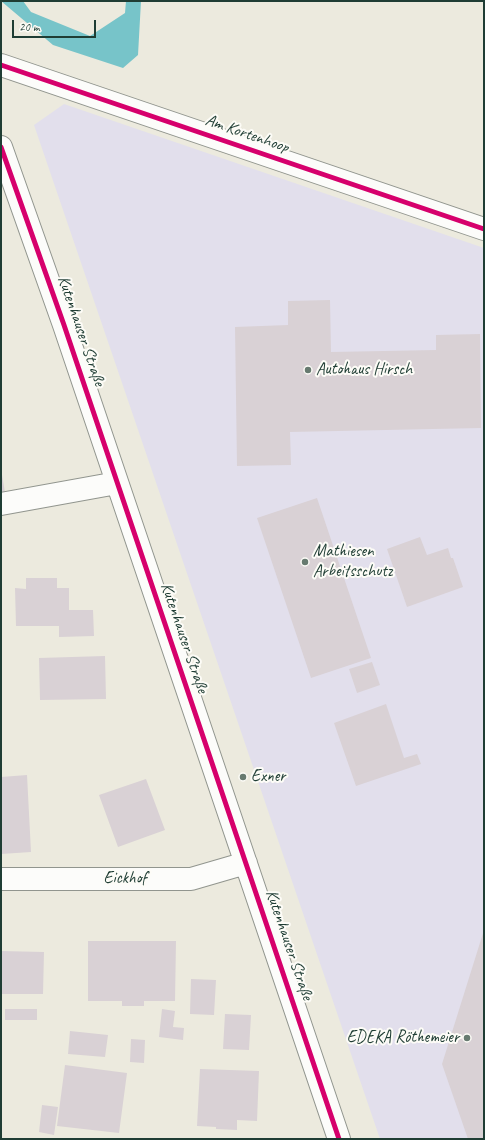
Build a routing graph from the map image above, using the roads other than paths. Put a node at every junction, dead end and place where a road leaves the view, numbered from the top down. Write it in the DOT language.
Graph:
graph roads {
  1 [pos="1,64"];
  2 [pos="1,147"];
  3 [pos="8,186"];
  4 [pos="484,229"];
  5 [pos="117,482"];
  6 [pos="1,504"];
  7 [pos="246,863"];
  8 [pos="1,879"];
  9 [pos="339,1139"];
  1 -- 4 [label="street, Am Kortenhoop"];
  2 -- 3 [label="street, Kutenhauser Straße"];
  3 -- 5 [label="street, Kutenhauser Straße"];
  5 -- 6 [label="street"];
  5 -- 7 [label="street, Kutenhauser Straße"];
  7 -- 8 [label="street, Eickhof"];
  7 -- 9 [label="street, Kutenhauser Straße"];
}
